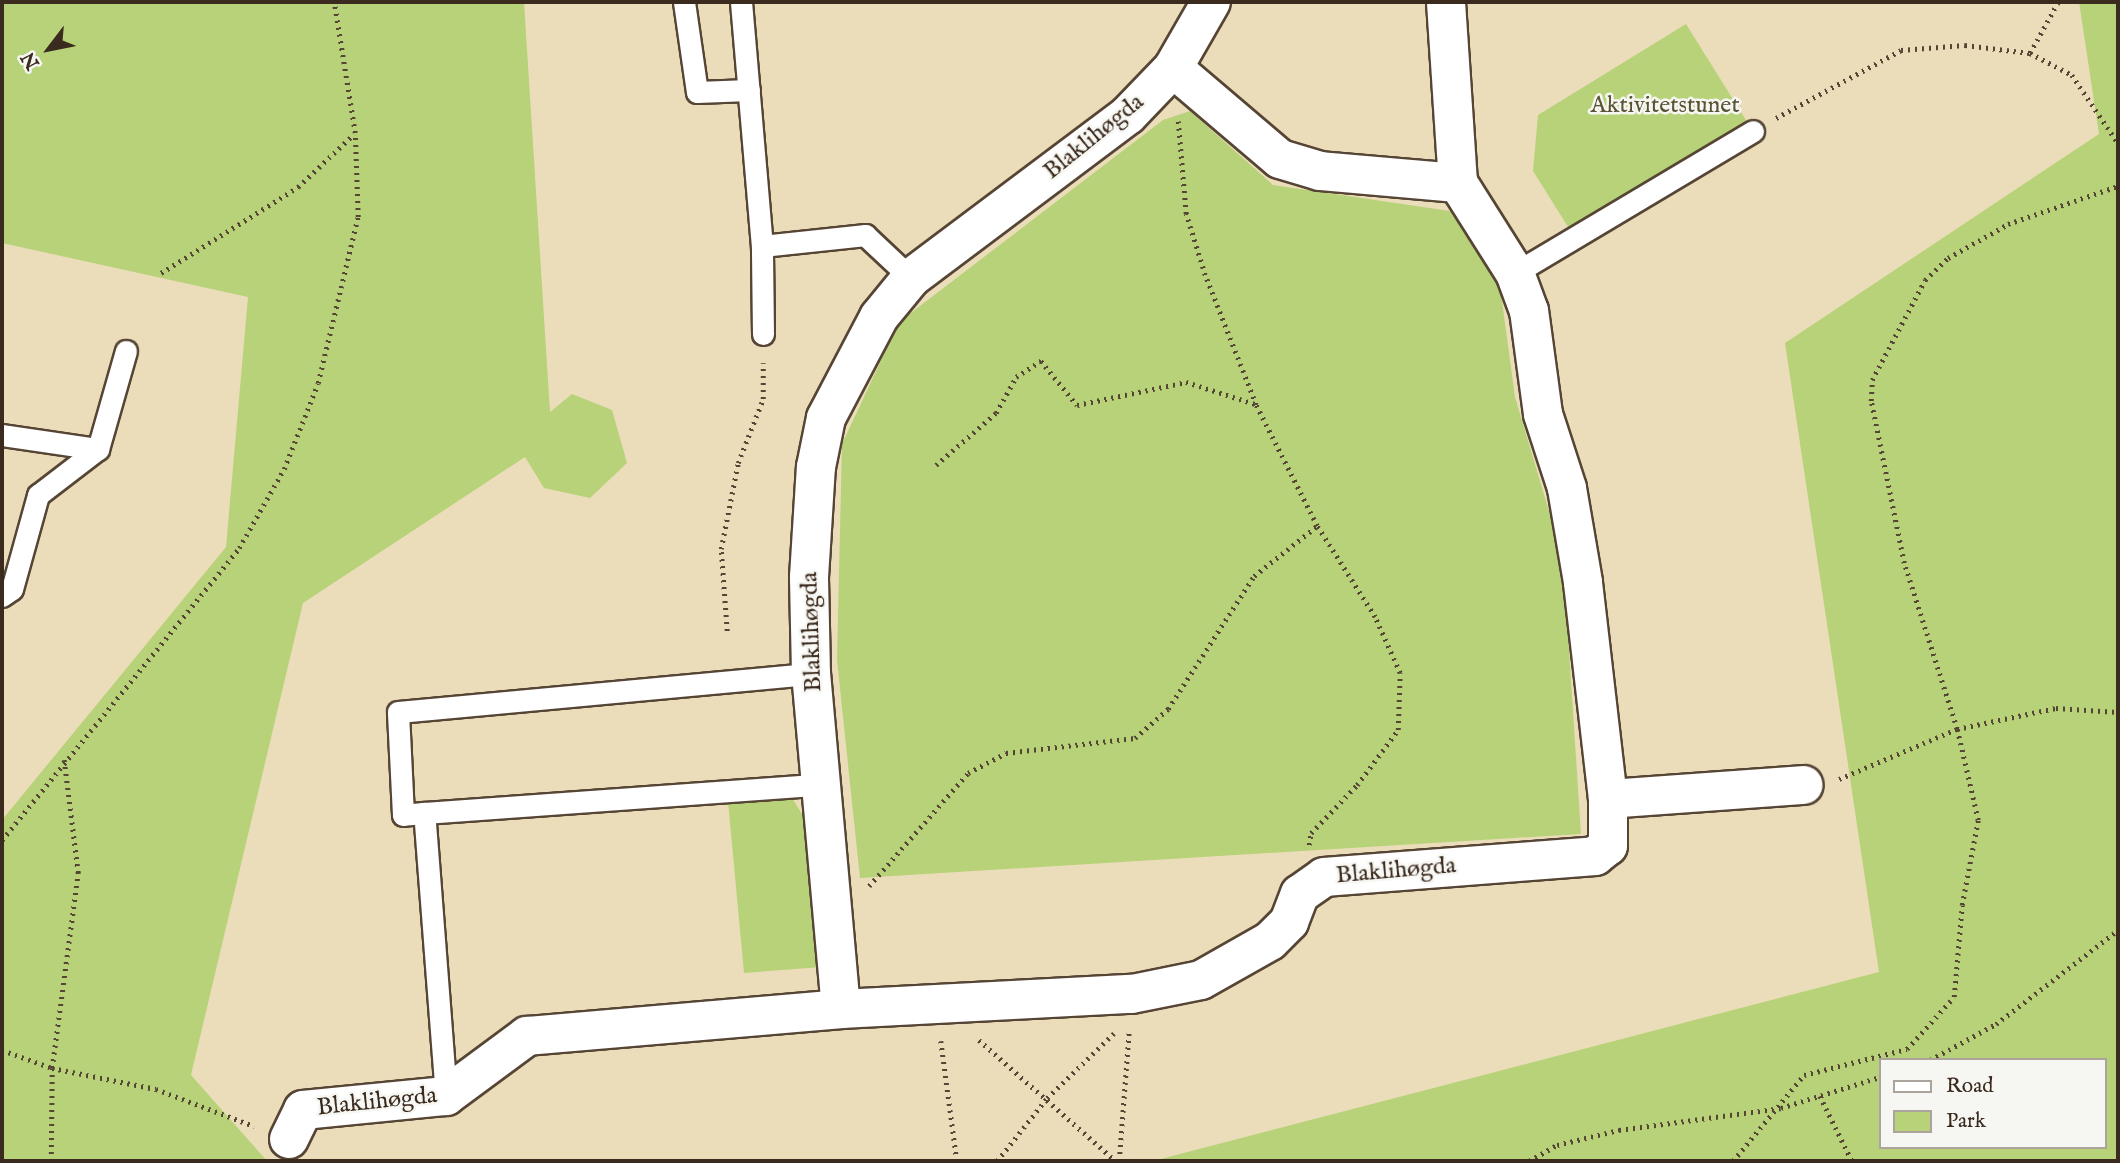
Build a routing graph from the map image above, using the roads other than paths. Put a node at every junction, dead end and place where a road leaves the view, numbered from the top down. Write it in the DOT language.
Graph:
graph roads {
  1 [pos="684,2"];
  2 [pos="741,2"];
  3 [pos="1211,2"];
  4 [pos="1446,2"];
  5 [pos="1173,68"];
  6 [pos="749,90"];
  7 [pos="1753,131"];
  8 [pos="1458,183"];
  9 [pos="762,246"];
  10 [pos="1515,273"];
  11 [pos="911,278"];
  12 [pos="763,334"];
  13 [pos="126,351"];
  14 [pos="2,435"];
  15 [pos="98,449"];
  16 [pos="5,591"];
  17 [pos="811,674"];
  18 [pos="824,784"];
  19 [pos="1804,785"];
  20 [pos="1608,799"];
  21 [pos="424,813"];
  22 [pos="841,1009"];
  23 [pos="446,1096"];
  24 [pos="289,1139"];
  1 -- 6 [label="lane"];
  2 -- 6 [label="lane"];
  3 -- 5 [label="street, Blaklihøgda"];
  4 -- 8 [label="street, Blaklihøgda"];
  5 -- 8 [label="street"];
  5 -- 11 [label="street, Blaklihøgda"];
  6 -- 9 [label="lane"];
  7 -- 10 [label="lane"];
  8 -- 10 [label="street, Blaklihøgda"];
  9 -- 11 [label="lane"];
  9 -- 12 [label="lane"];
  10 -- 20 [label="street, Blaklihøgda"];
  11 -- 17 [label="street, Blaklihøgda"];
  13 -- 15 [label="lane"];
  14 -- 15 [label="lane"];
  15 -- 16 [label="lane"];
  17 -- 18 [label="street, Blaklihøgda"];
  17 -- 21 [label="lane"];
  18 -- 21 [label="lane"];
  18 -- 22 [label="street, Blaklihøgda"];
  19 -- 20 [label="street"];
  20 -- 22 [label="street, Blaklihøgda"];
  21 -- 23 [label="lane"];
  22 -- 23 [label="street, Blaklihøgda"];
  23 -- 24 [label="street, Blaklihøgda"];
}
